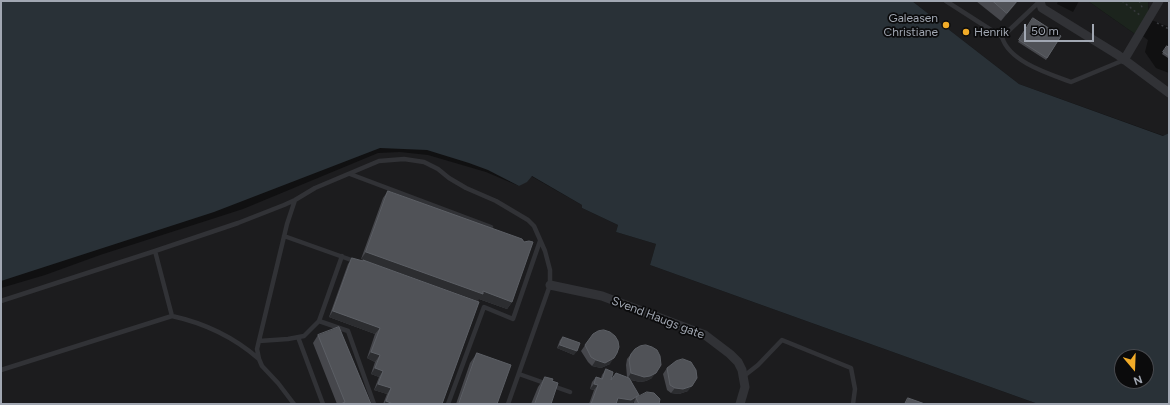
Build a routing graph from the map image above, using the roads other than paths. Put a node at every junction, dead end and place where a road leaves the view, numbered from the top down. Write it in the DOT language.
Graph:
graph roads {
  1 [pos="946,1"];
  2 [pos="1040,1"];
  3 [pos="1159,1"];
  4 [pos="1002,38"];
  5 [pos="1124,60"];
  6 [pos="1169,93"];
  7 [pos="350,174"];
  8 [pos="295,200"];
  9 [pos="494,229"];
  10 [pos="284,236"];
  11 [pos="540,241"];
  12 [pos="155,251"];
  13 [pos="342,256"];
  14 [pos="364,264"];
  15 [pos="550,285"];
  16 [pos="1,301"];
  17 [pos="477,305"];
  18 [pos="484,307"];
  19 [pos="172,316"];
  20 [pos="319,320"];
  21 [pos="298,337"];
  22 [pos="259,341"];
  23 [pos="259,359"];
  24 [pos="1,370"];
  25 [pos="519,374"];
  26 [pos="744,376"];
  27 [pos="570,392"];
  28 [pos="294,404"];
  29 [pos="323,404"];
  30 [pos="374,404"];
  31 [pos="448,404"];
  32 [pos="508,404"];
  33 [pos="740,404"];
  34 [pos="853,404"];
  1 -- 4 [label="lane"];
  2 -- 4 [label="lane"];
  2 -- 5 [label="street"];
  3 -- 5 [label="street"];
  4 -- 5 [label="lane"];
  5 -- 6 [label="street"];
  7 -- 8 [label="lane"];
  7 -- 9 [label="lane"];
  7 -- 11 [label="lane"];
  8 -- 10 [label="lane"];
  8 -- 12 [label="lane"];
  10 -- 13 [label="lane"];
  10 -- 22 [label="lane"];
  11 -- 15 [label="lane"];
  11 -- 18 [label="lane"];
  12 -- 16 [label="lane"];
  12 -- 19 [label="lane"];
  13 -- 14 [label="lane"];
  13 -- 20 [label="lane"];
  15 -- 25 [label="lane"];
  15 -- 26 [label="street, Svend Haugs gate"];
  17 -- 18 [label="lane"];
  18 -- 31 [label="lane"];
  19 -- 23 [label="lane"];
  19 -- 24 [label="lane"];
  20 -- 21 [label="lane"];
  20 -- 30 [label="lane"];
  21 -- 22 [label="lane"];
  21 -- 29 [label="lane"];
  22 -- 23 [label="lane"];
  23 -- 28 [label="lane"];
  25 -- 27 [label="lane"];
  25 -- 32 [label="lane"];
  26 -- 33 [label="street"];
  26 -- 34 [label="lane"];
}
